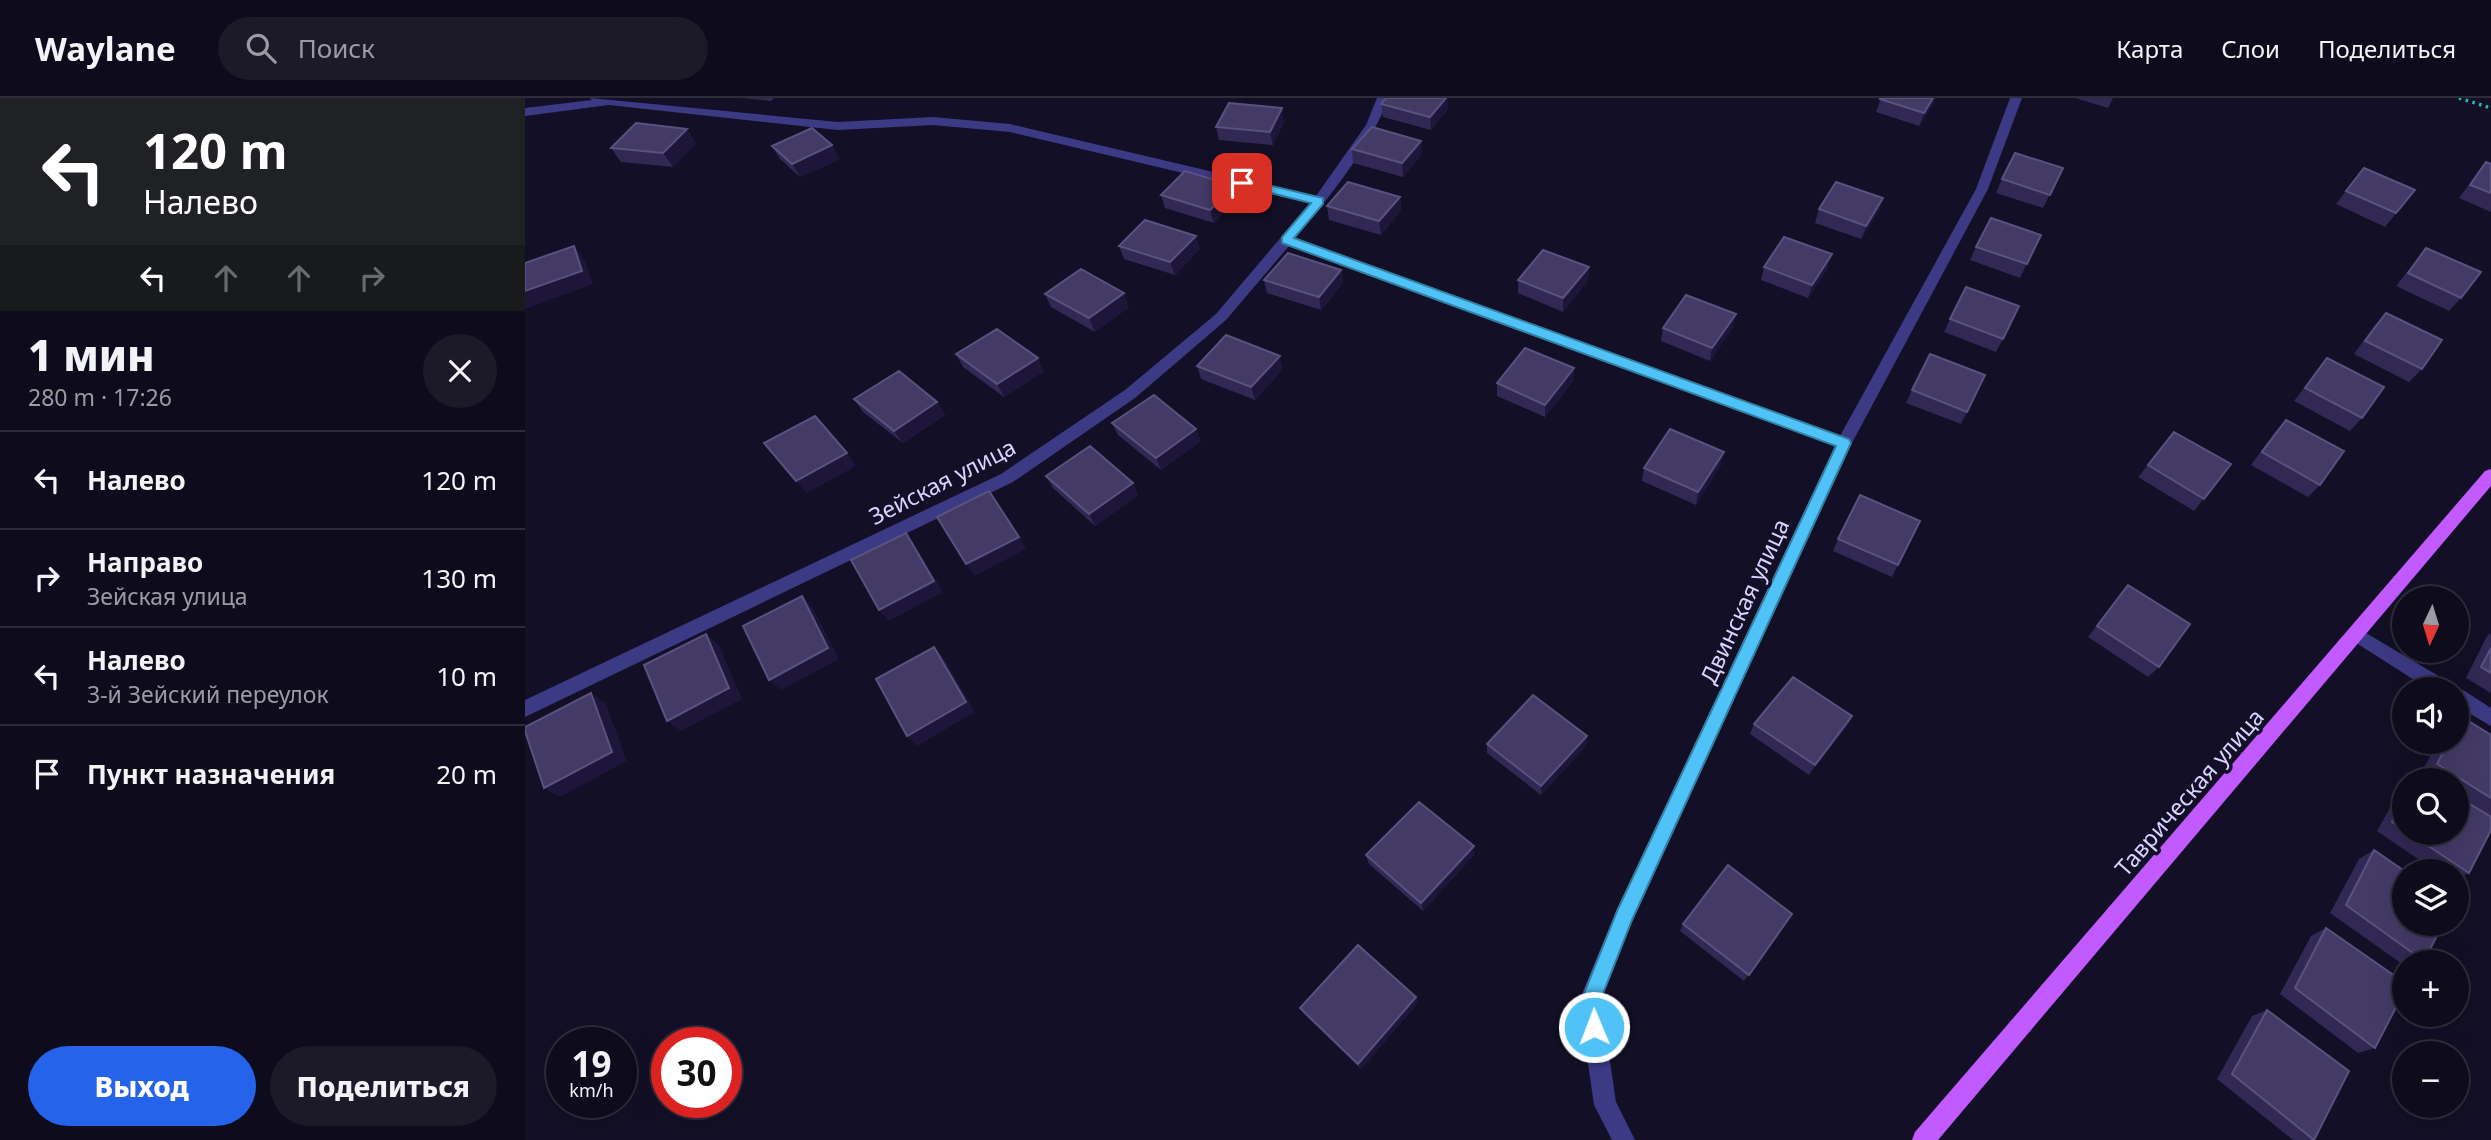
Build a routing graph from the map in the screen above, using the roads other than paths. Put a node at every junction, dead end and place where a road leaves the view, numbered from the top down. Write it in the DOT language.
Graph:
graph roads {
  1 [pos="596,98"];
  2 [pos="1383,98"];
  3 [pos="2015,98"];
  4 [pos="610,102"];
  5 [pos="525,112"];
  6 [pos="1319,201"];
  7 [pos="1286,240"];
  8 [pos="1844,443"];
  9 [pos="2491,475"];
  10 [pos="2356,634"];
  11 [pos="2425,677"];
  12 [pos="2469,704"];
  13 [pos="525,709"];
  14 [pos="2491,718"];
  15 [pos="1624,1140"];
  16 [pos="1923,1140"];
  1 -- 4 [label="street"];
  2 -- 6 [label="street, Зейская улица"];
  3 -- 8 [label="street, Двинская улица"];
  4 -- 5 [label="street"];
  4 -- 6 [label="street"];
  6 -- 7 [label="street, Зейская улица"];
  7 -- 8 [label="street"];
  7 -- 13 [label="street, Зейская улица"];
  8 -- 15 [label="street, Двинская улица"];
  9 -- 10 [label="main road, Таврическая улица"];
  10 -- 11 [label="street"];
  10 -- 16 [label="main road, Таврическая улица"];
  12 -- 14 [label="street"];
}
